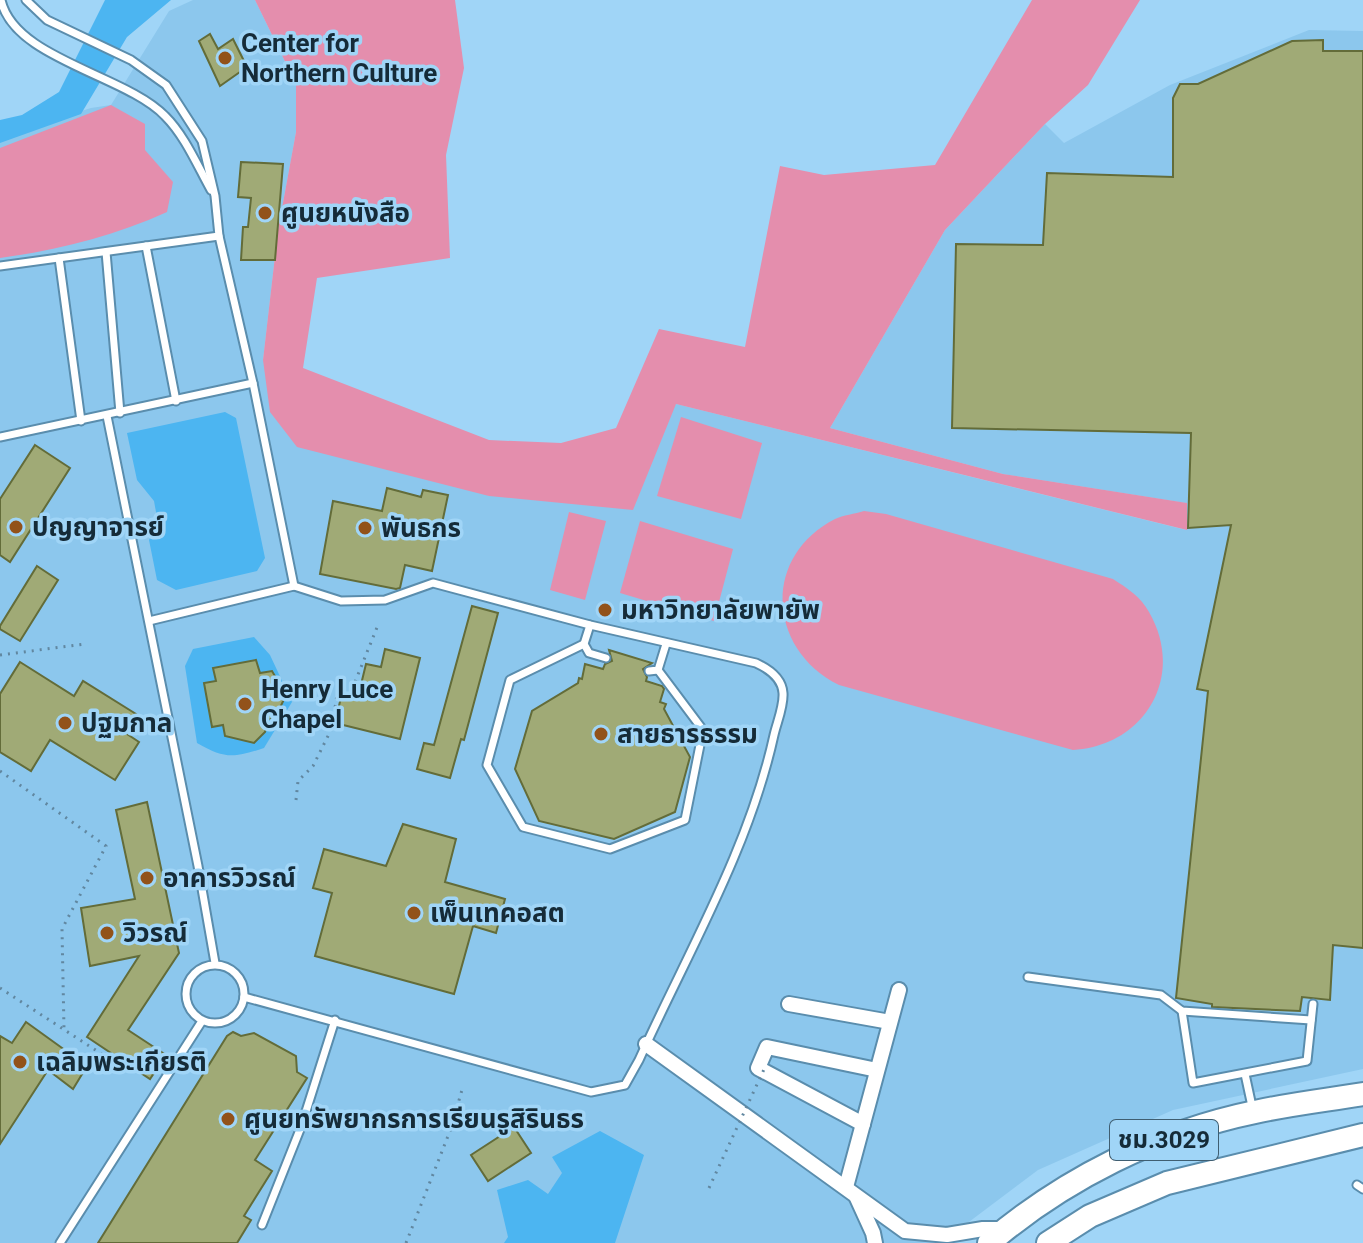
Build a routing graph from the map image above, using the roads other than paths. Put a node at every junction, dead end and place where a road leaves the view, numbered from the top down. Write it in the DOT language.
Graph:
graph roads {
  1 [pos="1,0"];
  2 [pos="26,0"];
  3 [pos="215,196"];
  4 [pos="219,236"];
  5 [pos="146,246"];
  6 [pos="106,252"];
  7 [pos="59,258"];
  8 [pos="0,266"];
  9 [pos="253,383"];
  10 [pos="176,401"];
  11 [pos="120,413"];
  12 [pos="107,416"];
  13 [pos="81,421"];
  14 [pos="0,437"];
  15 [pos="294,586"];
  16 [pos="149,621"];
  17 [pos="590,625"];
  18 [pos="584,644"];
  19 [pos="666,644"];
  20 [pos="606,658"];
  21 [pos="215,963"];
  22 [pos="1028,977"];
  23 [pos="899,990"];
  24 [pos="244,997"];
  25 [pos="789,1004"];
  26 [pos="1313,1004"];
  27 [pos="1182,1011"];
  28 [pos="335,1020"];
  29 [pos="1311,1020"];
  30 [pos="202,1021"];
  31 [pos="890,1022"];
  32 [pos="646,1044"];
  33 [pos="877,1070"];
  34 [pos="1245,1074"];
  35 [pos="1363,1094"];
  36 [pos="1253,1112"];
  37 [pos="863,1124"];
  38 [pos="1363,1135"];
  39 [pos="850,1191"];
  40 [pos="262,1225"];
  41 [pos="997,1236"];
  42 [pos="60,1243"];
  43 [pos="875,1243"];
  44 [pos="1048,1243"];
  1 -- 3 [label="lane"];
  2 -- 3 [label="lane"];
  3 -- 4 [label="lane"];
  4 -- 5 [label="lane"];
  4 -- 9 [label="lane"];
  5 -- 6 [label="lane"];
  5 -- 10 [label="lane"];
  6 -- 7 [label="lane"];
  6 -- 11 [label="lane"];
  7 -- 8 [label="lane"];
  7 -- 13 [label="lane"];
  9 -- 10 [label="lane"];
  9 -- 15 [label="lane"];
  10 -- 11 [label="lane"];
  11 -- 12 [label="lane"];
  12 -- 13 [label="lane"];
  12 -- 16 [label="lane"];
  13 -- 14 [label="lane"];
  15 -- 16 [label="lane"];
  15 -- 17 [label="lane"];
  16 -- 21 [label="lane"];
  17 -- 18 [label="lane"];
  17 -- 19 [label="lane"];
  18 -- 19 [label="lane"];
  18 -- 20 [label="lane"];
  19 -- 32 [label="lane"];
  21 -- 24 [label="lane"];
  21 -- 30 [label="lane"];
  22 -- 27 [label="lane"];
  23 -- 31 [label="street"];
  24 -- 28 [label="lane"];
  24 -- 30 [label="lane"];
  25 -- 31 [label="street"];
  26 -- 29 [label="lane"];
  27 -- 29 [label="lane"];
  27 -- 34 [label="lane"];
  28 -- 32 [label="lane"];
  28 -- 40 [label="lane"];
  29 -- 34 [label="lane"];
  30 -- 42 [label="lane"];
  31 -- 33 [label="street"];
  32 -- 39 [label="street"];
  33 -- 37 [label="street"];
  33 -- 37 [label="street"];
  34 -- 36 [label="lane"];
  35 -- 36 [label="main road, ชม.3029"];
  36 -- 41 [label="main road, ชม.3029"];
  37 -- 39 [label="street"];
  38 -- 44 [label="main road, ชม.3029"];
  39 -- 41 [label="street"];
  39 -- 43 [label="street"];
}
